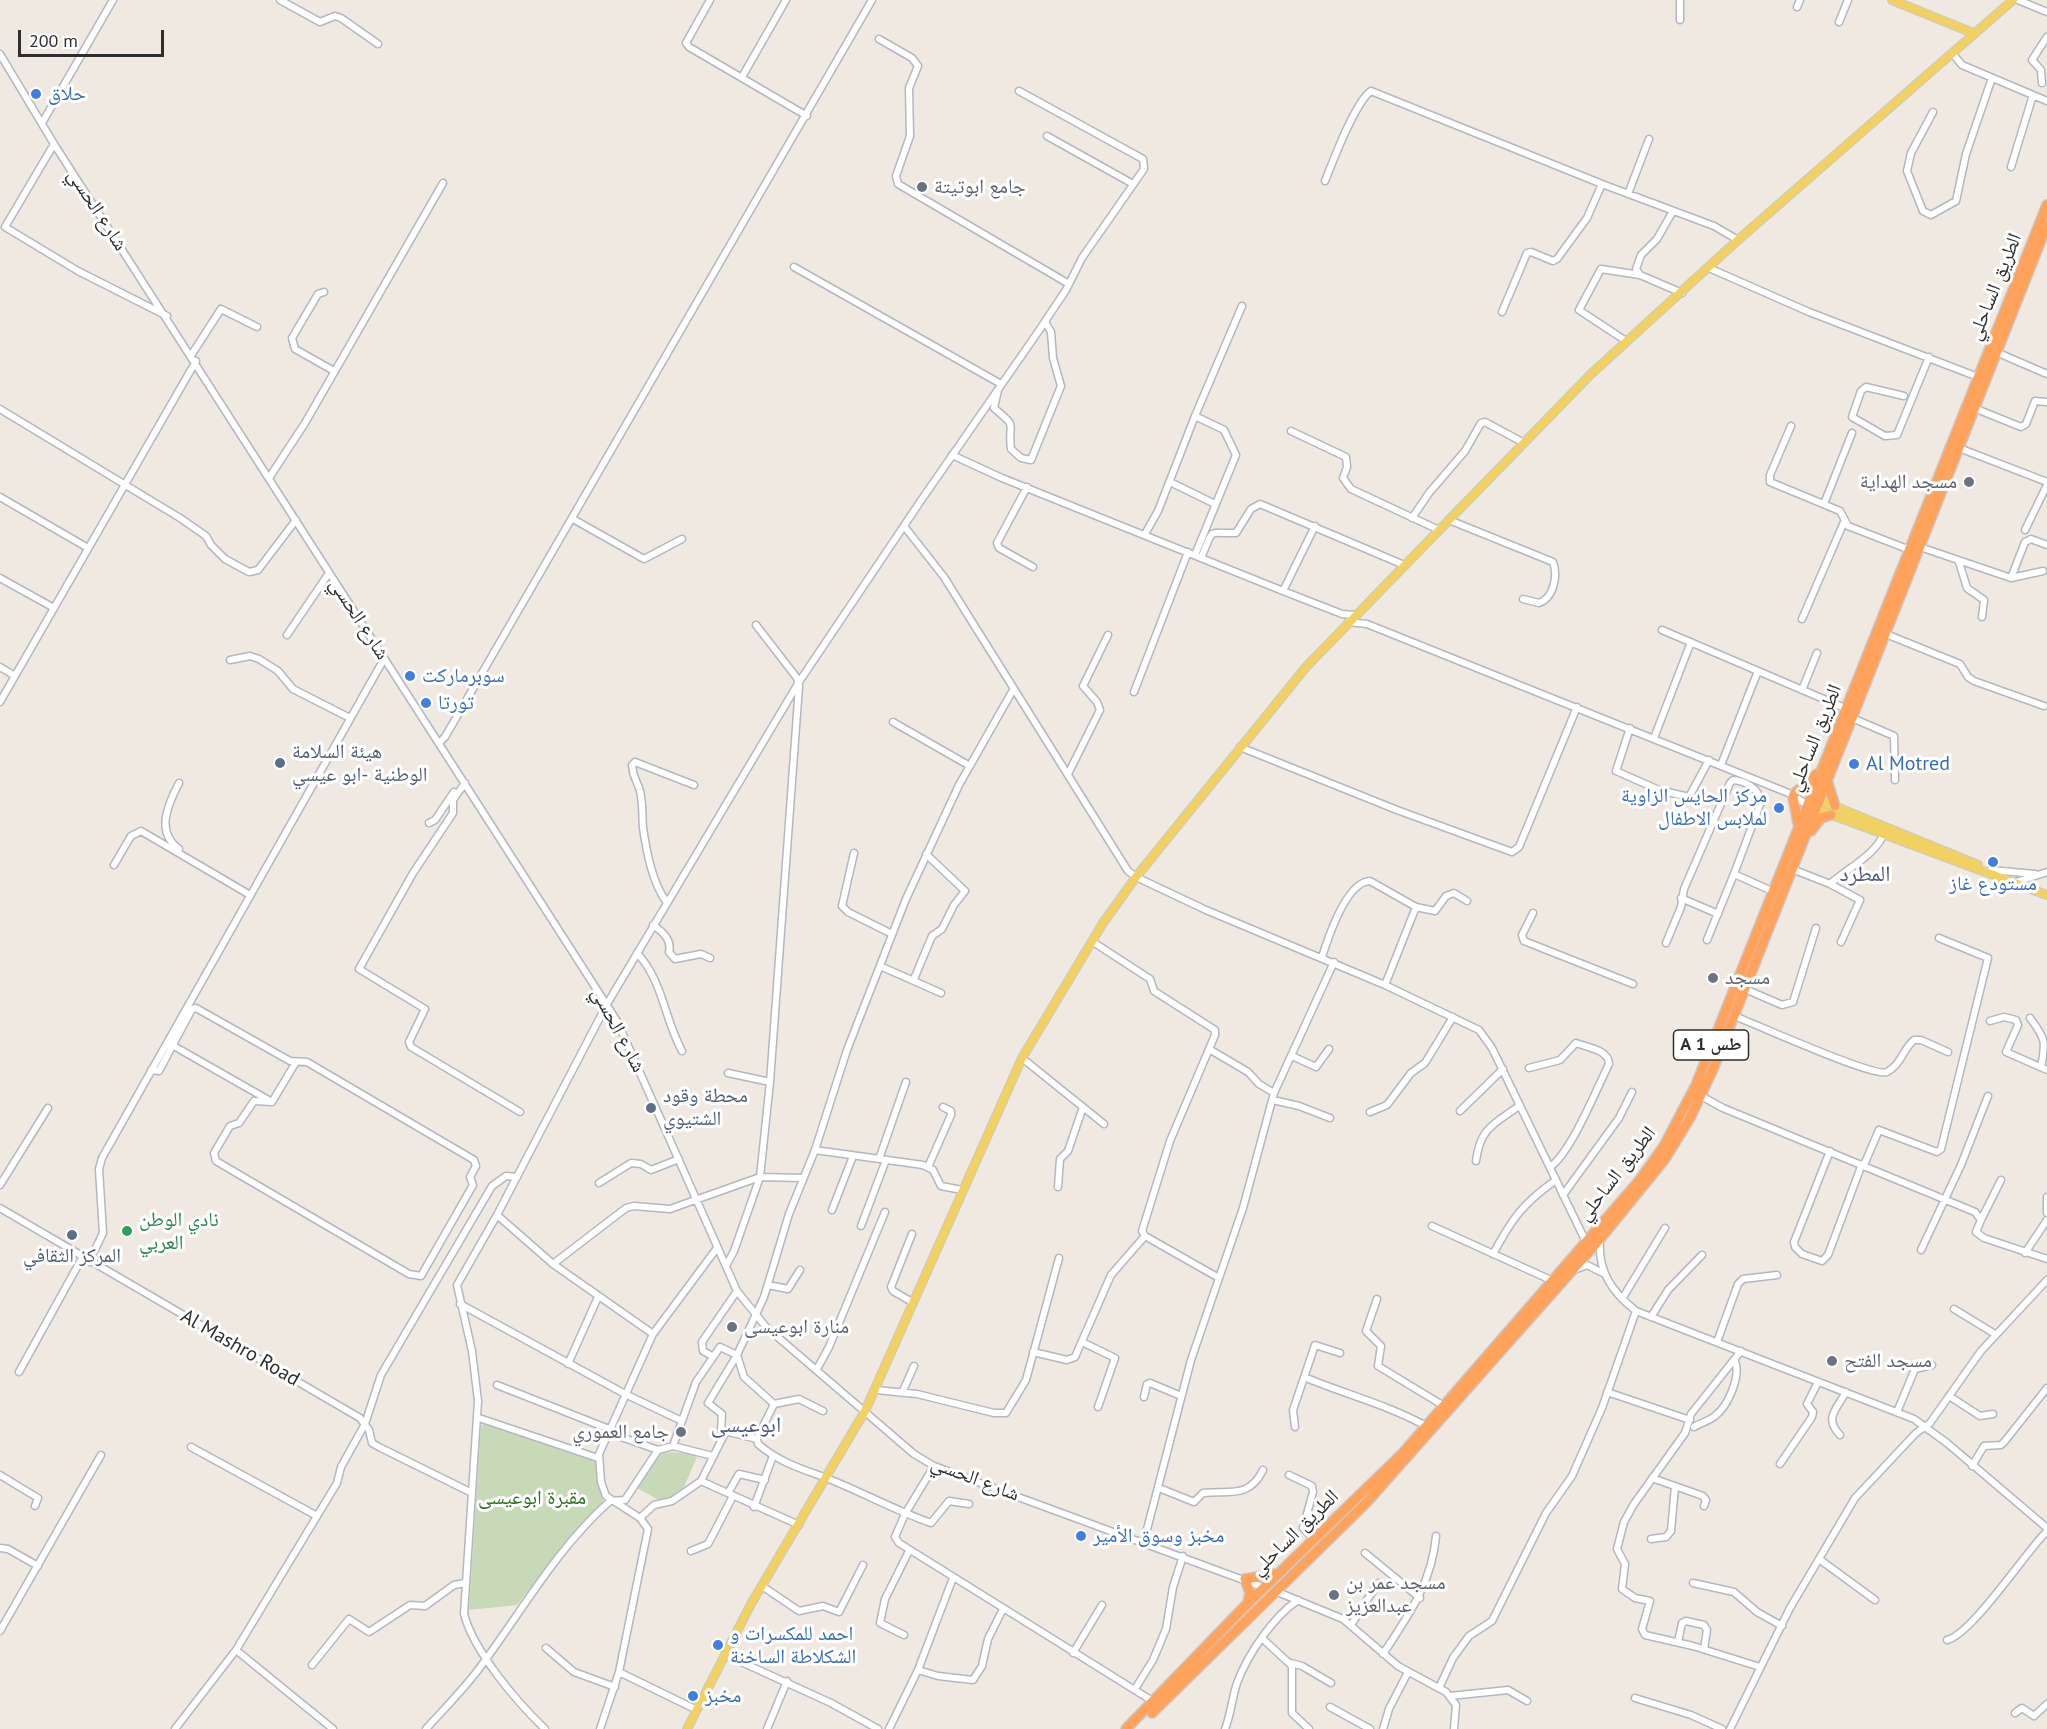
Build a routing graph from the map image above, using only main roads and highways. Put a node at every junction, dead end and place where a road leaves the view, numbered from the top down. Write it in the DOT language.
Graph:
graph roads {
  1 [pos="1892,0"];
  2 [pos="2013,0"];
  3 [pos="1973,33"];
  4 [pos="2047,205"];
  5 [pos="2047,225"];
  6 [pos="1849,714"];
  7 [pos="1821,770"];
  8 [pos="1827,780"];
  9 [pos="1813,803"];
  10 [pos="1833,810"];
  11 [pos="1798,826"];
  12 [pos="1803,840"];
  13 [pos="2015,881"];
  14 [pos="2047,889"];
  15 [pos="2047,895"];
  16 [pos="1281,1571"];
  17 [pos="1248,1603"];
  18 [pos="687,1729"];
  19 [pos="1126,1729"];
  20 [pos="1135,1729"];
  1 -- 3 [label="main road"];
  2 -- 3 [label="main road"];
  3 -- 18 [label="main road"];
  4 -- 6 [label="highway, الطريق الساحلي / A 1 طس"];
  5 -- 6 [label="highway, الطريق الساحلي / A 1 طس"];
  6 -- 7 [label="highway, الطريق الساحلي / A 1 طس"];
  6 -- 8 [label="highway, الطريق الساحلي / A 1 طس"];
  7 -- 9 [label="highway, الطريق الساحلي / A 1 طس"];
  7 -- 11 [label="highway"];
  8 -- 9 [label="highway, الطريق الساحلي / A 1 طس"];
  8 -- 10 [label="highway"];
  9 -- 10 [label="main road"];
  9 -- 11 [label="highway, الطريق الساحلي / A 1 طس"];
  9 -- 12 [label="highway, الطريق الساحلي / A 1 طس"];
  10 -- 12 [label="highway"];
  10 -- 13 [label="main road"];
  10 -- 13 [label="main road"];
  11 -- 16 [label="highway, الطريق الساحلي / A 1 طس"];
  12 -- 20 [label="highway, الطريق الساحلي / A 1 طس"];
  13 -- 14 [label="main road"];
  13 -- 15 [label="main road"];
  16 -- 17 [label="highway, الطريق الساحلي / A 1 طس"];
  16 -- 17 [label="highway"];
  17 -- 19 [label="highway, الطريق الساحلي / A 1 طس"];
}
